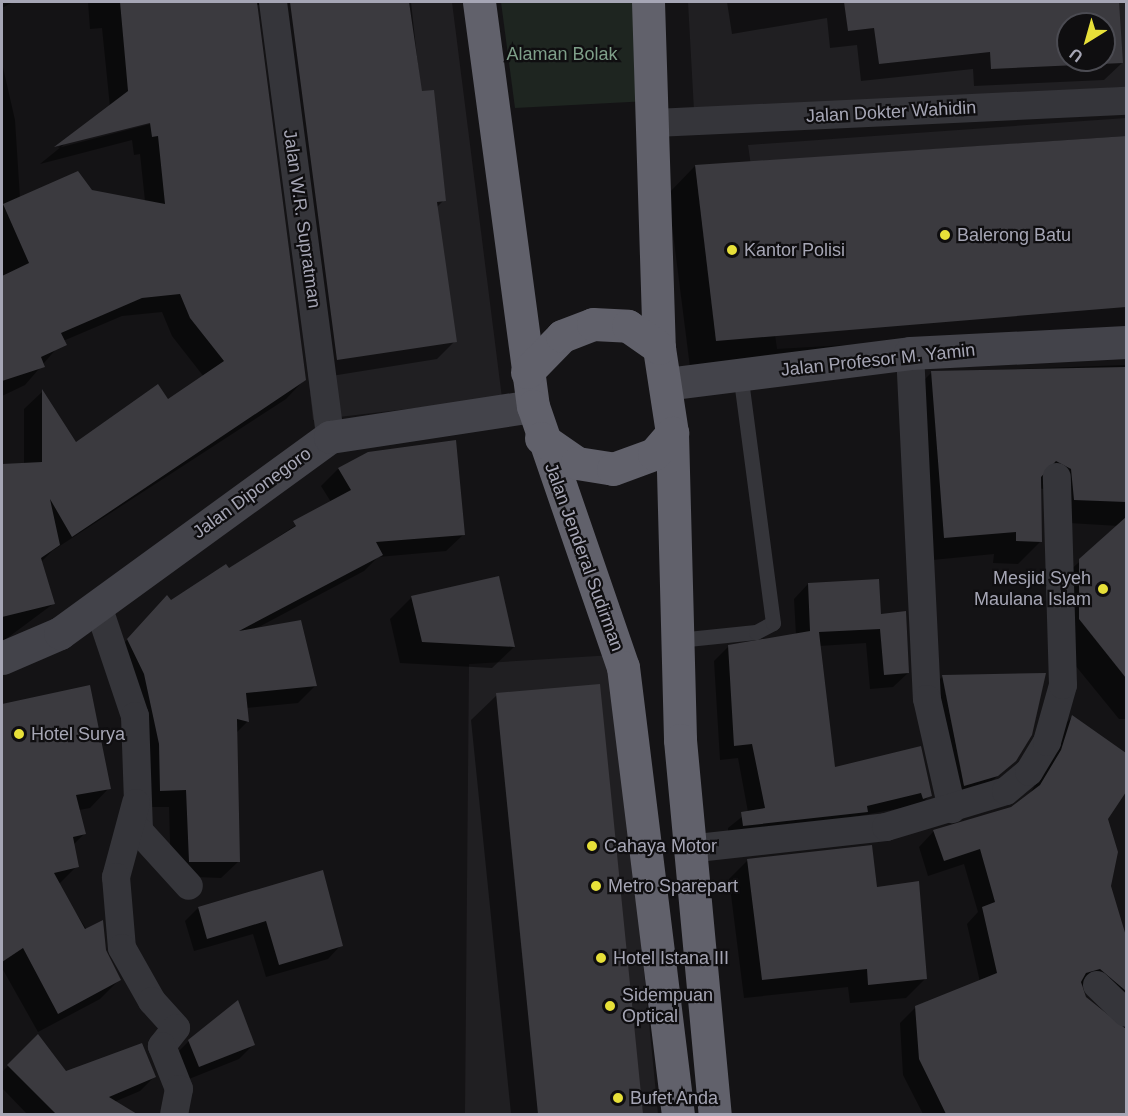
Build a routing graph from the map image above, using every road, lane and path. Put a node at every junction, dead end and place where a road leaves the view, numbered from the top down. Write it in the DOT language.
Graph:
graph roads {
  1 [pos="273,2"];
  2 [pos="479,2"];
  3 [pos="648,2"];
  4 [pos="1126,101"];
  5 [pos="655,123"];
  6 [pos="1126,342"];
  7 [pos="659,348"];
  8 [pos="910,353"];
  9 [pos="527,372"];
  10 [pos="740,374"];
  11 [pos="666,384"];
  12 [pos="533,406"];
  13 [pos="672,433"];
  14 [pos="330,437"];
  15 [pos="541,438"];
  16 [pos="1057,477"];
  17 [pos="98,606"];
  18 [pos="678,640"];
  19 [pos="2,658"];
  20 [pos="136,802"];
  21 [pos="952,809"];
  22 [pos="688,849"];
  23 [pos="189,886"];
  24 [pos="1097,985"];
  25 [pos="1126,1013"];
  26 [pos="174,1114"];
  27 [pos="678,1114"];
  28 [pos="716,1114"];
  1 -- 14 [label="street, Jalan W.R. Supratman"];
  2 -- 9 [label="highway, Jalan Jenderal Sudirman"];
  3 -- 5 [label="highway"];
  4 -- 5 [label="street, Jalan Dokter Wahidin"];
  5 -- 7 [label="highway"];
  6 -- 8 [label="street, Jalan Profesor M. Yamin"];
  7 -- 9 [label="highway"];
  7 -- 11 [label="highway"];
  8 -- 10 [label="street, Jalan Profesor M. Yamin"];
  8 -- 21 [label="street"];
  9 -- 12 [label="highway, Jalan Jenderal Sudirman"];
  10 -- 11 [label="street, Jalan Profesor M. Yamin"];
  10 -- 18 [label="lane"];
  11 -- 13 [label="highway"];
  12 -- 14 [label="street, Jalan Diponegoro"];
  12 -- 15 [label="highway, Jalan Jenderal Sudirman"];
  13 -- 15 [label="highway"];
  13 -- 18 [label="highway"];
  14 -- 17 [label="street, Jalan Diponegoro"];
  15 -- 27 [label="highway, Jalan Jenderal Sudirman"];
  16 -- 21 [label="street"];
  17 -- 19 [label="street, Jalan Diponegoro"];
  17 -- 20 [label="street"];
  18 -- 22 [label="highway"];
  20 -- 23 [label="street"];
  20 -- 26 [label="street"];
  21 -- 22 [label="street"];
  22 -- 28 [label="highway"];
  24 -- 25 [label="street"];
}
